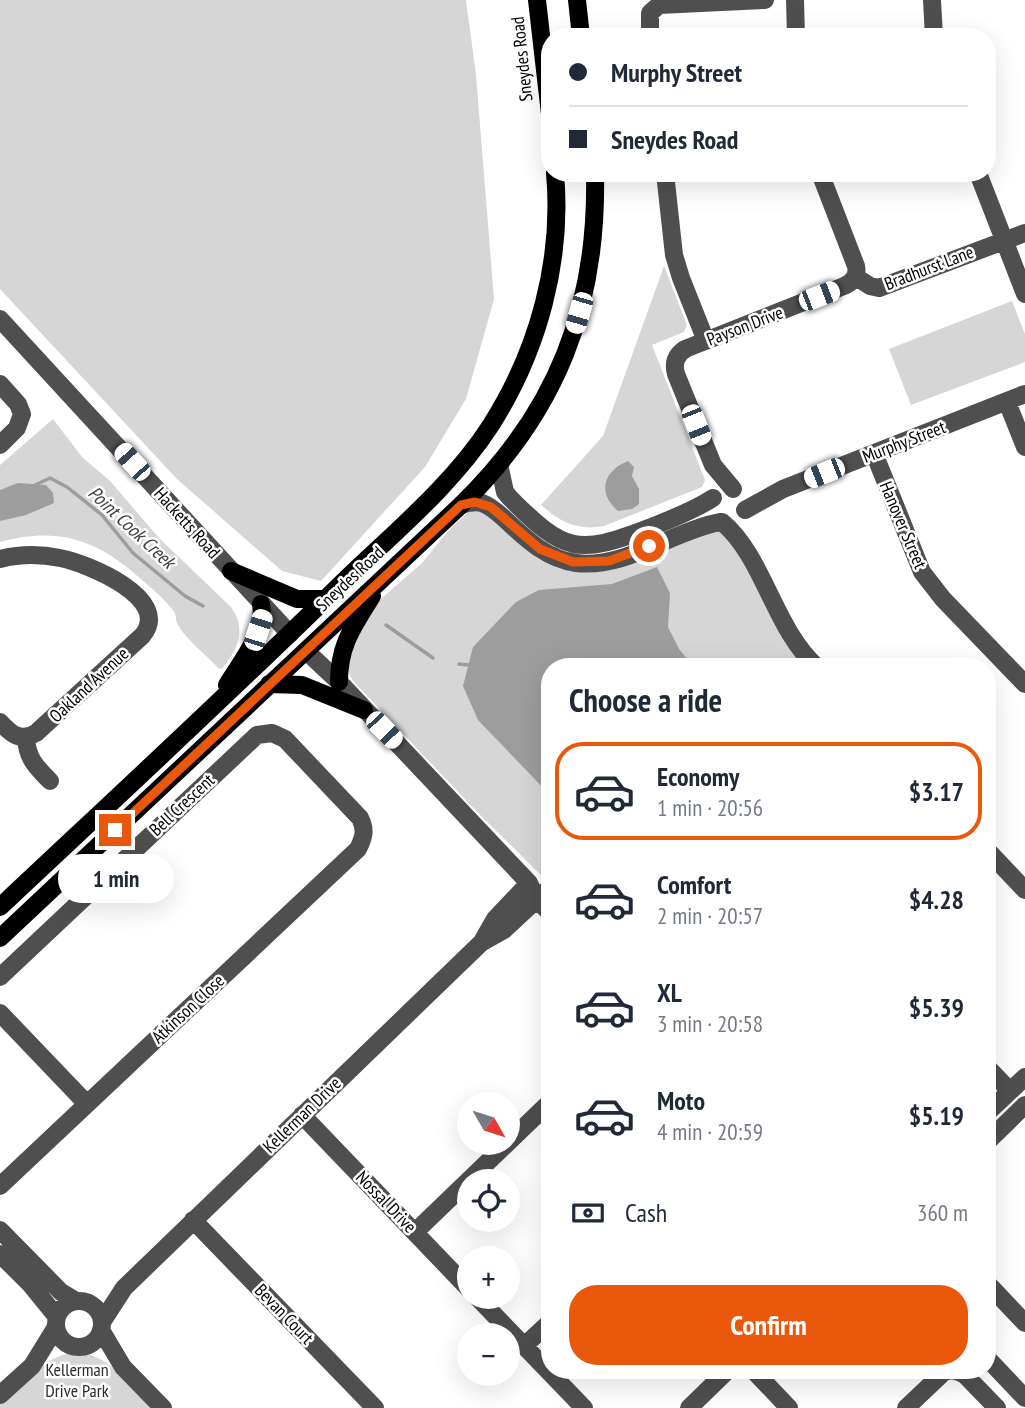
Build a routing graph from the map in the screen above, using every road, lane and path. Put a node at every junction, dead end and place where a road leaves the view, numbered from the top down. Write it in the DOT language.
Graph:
graph roads {
  1 [pos="537,0"];
  2 [pos="577,0"];
  3 [pos="765,0"];
  4 [pos="795,0"];
  5 [pos="932,0"];
  6 [pos="693,2"];
  7 [pos="580,28"];
  8 [pos="650,28"];
  9 [pos="796,28"];
  10 [pos="934,28"];
  11 [pos="541,35"];
  12 [pos="555,182"];
  13 [pos="595,182"];
  14 [pos="666,182"];
  15 [pos="823,182"];
  16 [pos="981,182"];
  17 [pos="1025,233"];
  18 [pos="1004,240"];
  19 [pos="856,277"];
  20 [pos="1025,293"];
  21 [pos="0,319"];
  22 [pos="706,341"];
  23 [pos="0,384"];
  24 [pos="1025,394"];
  25 [pos="1007,402"];
  26 [pos="0,445"];
  27 [pos="1025,447"];
  28 [pos="874,453"];
  29 [pos="499,464"];
  30 [pos="783,489"];
  31 [pos="725,493"];
  32 [pos="461,505"];
  33 [pos="744,513"];
  34 [pos="721,522"];
  35 [pos="744,547"];
  36 [pos="0,559"];
  37 [pos="231,571"];
  38 [pos="387,573"];
  39 [pos="327,599"];
  40 [pos="261,604"];
  41 [pos="290,634"];
  42 [pos="306,651"];
  43 [pos="809,658"];
  44 [pos="339,682"];
  45 [pos="269,684"];
  46 [pos="1025,684"];
  47 [pos="216,703"];
  48 [pos="365,710"];
  49 [pos="0,722"];
  50 [pos="26,738"];
  51 [pos="50,781"];
  52 [pos="364,827"];
  53 [pos="996,859"];
  54 [pos="1025,890"];
  55 [pos="541,891"];
  56 [pos="0,907"];
  57 [pos="0,938"];
  58 [pos="0,977"];
  59 [pos="0,1013"];
  60 [pos="996,1077"];
  61 [pos="1025,1077"];
  62 [pos="1010,1091"];
  63 [pos="87,1104"];
  64 [pos="996,1104"];
  65 [pos="1024,1106"];
  66 [pos="541,1111"];
  67 [pos="302,1115"];
  68 [pos="996,1133"];
  69 [pos="0,1186"];
  70 [pos="193,1220"];
  71 [pos="0,1230"];
  72 [pos="415,1232"];
  73 [pos="0,1254"];
  74 [pos="457,1276"];
  75 [pos="124,1288"];
  76 [pos="996,1292"];
  77 [pos="83,1302"];
  78 [pos="489,1309"];
  79 [pos="56,1322"];
  80 [pos="1025,1323"];
  81 [pos="102,1326"];
  82 [pos="541,1330"];
  83 [pos="524,1346"];
  84 [pos="77,1347"];
  85 [pos="541,1364"];
  86 [pos="32,1366"];
  87 [pos="123,1367"];
  88 [pos="996,1367"];
  89 [pos="556,1379"];
  90 [pos="719,1379"];
  91 [pos="762,1379"];
  92 [pos="937,1379"];
  93 [pos="969,1379"];
  94 [pos="0,1395"];
  95 [pos="1025,1398"];
  96 [pos="163,1408"];
  97 [pos="375,1408"];
  98 [pos="584,1408"];
  99 [pos="689,1408"];
  100 [pos="789,1408"];
  101 [pos="906,1408"];
  102 [pos="997,1408"];
  1 -- 11 [label="main road, Sneydes Road"];
  2 -- 7 [label="main road"];
  3 -- 6 [label="street"];
  4 -- 9 [label="street"];
  5 -- 10 [label="street"];
  6 -- 8 [label="street"];
  12 -- 39 [label="main road, Sneydes Road"];
  13 -- 29 [label="main road, Sneydes Road"];
  14 -- 22 [label="street"];
  15 -- 19 [label="street"];
  16 -- 18 [label="street"];
  17 -- 18 [label="street, Bradhurst Lane"];
  18 -- 19 [label="street, Bradhurst Lane"];
  18 -- 20 [label="street"];
  19 -- 22 [label="street, Payson Drive"];
  21 -- 37 [label="street, Hacketts Road"];
  22 -- 31 [label="street, Payson Drive"];
  23 -- 26 [label="street"];
  24 -- 25 [label="street, Murphy Street"];
  25 -- 27 [label="street"];
  25 -- 28 [label="street, Murphy Street"];
  28 -- 30 [label="street, Murphy Street"];
  28 -- 46 [label="street, Hanover Street"];
  29 -- 31 [label="street, Murphy Street"];
  29 -- 32 [label="main road, Sneydes Road"];
  30 -- 31 [label="street, Murphy Street"];
  30 -- 33 [label="street, Murphy Street"];
  31 -- 33 [label="street"];
  31 -- 34 [label="street"];
  32 -- 34 [label="street"];
  32 -- 38 [label="main road, Sneydes Road"];
  33 -- 34 [label="street"];
  33 -- 35 [label="street"];
  34 -- 35 [label="street"];
  35 -- 43 [label="street"];
  36 -- 50 [label="street, Oakland Avenue"];
  37 -- 39 [label="main road"];
  37 -- 40 [label="street, Hacketts Road"];
  38 -- 42 [label="main road, Sneydes Road"];
  38 -- 44 [label="main road"];
  39 -- 41 [label="main road, Sneydes Road"];
  40 -- 41 [label="street, Hacketts Road"];
  40 -- 47 [label="main road"];
  41 -- 42 [label="main road"];
  41 -- 47 [label="main road, Sneydes Road"];
  42 -- 44 [label="street"];
  42 -- 45 [label="main road, Sneydes Road"];
  44 -- 48 [label="street"];
  45 -- 48 [label="main road"];
  45 -- 57 [label="main road, Sneydes Road"];
  47 -- 56 [label="main road, Sneydes Road"];
  48 -- 55 [label="street"];
  49 -- 50 [label="street"];
  50 -- 51 [label="street"];
  52 -- 58 [label="street, Bell Crescent"];
  52 -- 63 [label="street, Atkinson Close"];
  53 -- 54 [label="street"];
  55 -- 67 [label="street, Kellerman Drive"];
  59 -- 63 [label="street"];
  60 -- 62 [label="street"];
  61 -- 62 [label="street"];
  62 -- 64 [label="street"];
  63 -- 69 [label="street, Atkinson Close"];
  65 -- 68 [label="street"];
  66 -- 72 [label="street"];
  67 -- 70 [label="street, Kellerman Drive"];
  67 -- 72 [label="street, Nossal Drive"];
  70 -- 75 [label="street, Kellerman Drive"];
  70 -- 97 [label="street, Bevan Court"];
  71 -- 77 [label="street"];
  72 -- 74 [label="street, Nossal Drive"];
  73 -- 79 [label="street"];
  75 -- 77 [label="street, Kellerman Drive"];
  75 -- 81 [label="street, Kellerman Drive"];
  76 -- 80 [label="street"];
  77 -- 79 [label="street"];
  77 -- 81 [label="street"];
  78 -- 83 [label="street"];
  79 -- 84 [label="street"];
  79 -- 86 [label="street"];
  81 -- 84 [label="street"];
  81 -- 87 [label="street"];
  82 -- 83 [label="street"];
  83 -- 85 [label="street"];
  84 -- 86 [label="street"];
  84 -- 87 [label="street"];
  86 -- 94 [label="street"];
  87 -- 96 [label="street"];
  88 -- 95 [label="street"];
  89 -- 98 [label="street"];
  90 -- 99 [label="street"];
  91 -- 100 [label="street"];
  92 -- 101 [label="street"];
  93 -- 102 [label="street"];
}
